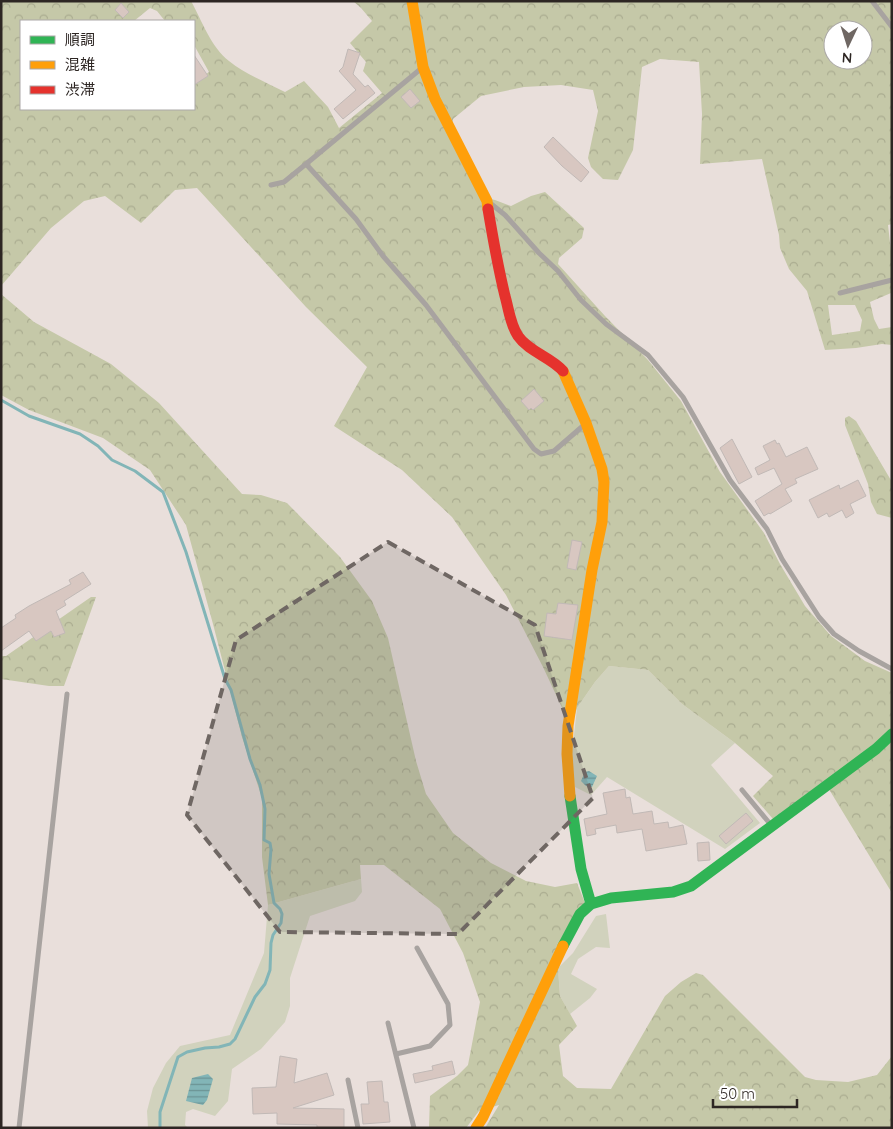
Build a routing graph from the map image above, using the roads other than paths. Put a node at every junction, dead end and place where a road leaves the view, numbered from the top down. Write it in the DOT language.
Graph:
graph roads {
  1 [pos="872,1"];
  2 [pos="409,2"];
  3 [pos="892,27"];
  4 [pos="423,67"];
  5 [pos="306,164"];
  6 [pos="270,185"];
  7 [pos="487,201"];
  8 [pos="892,280"];
  9 [pos="840,293"];
  10 [pos="586,423"];
  11 [pos="892,669"];
  12 [pos="68,694"];
  13 [pos="892,734"];
  14 [pos="742,790"];
  15 [pos="771,826"];
  16 [pos="591,904"];
  17 [pos="417,948"];
  18 [pos="388,1023"];
  19 [pos="396,1054"];
  20 [pos="348,1080"];
  21 [pos="19,1128"];
  22 [pos="358,1128"];
  23 [pos="414,1128"];
  24 [pos="476,1128"];
  1 -- 3 [label="lane"];
  2 -- 4 [label="street"];
  4 -- 5 [label="lane"];
  4 -- 7 [label="street"];
  5 -- 6 [label="lane"];
  5 -- 10 [label="lane"];
  7 -- 10 [label="street"];
  7 -- 11 [label="lane"];
  8 -- 9 [label="lane"];
  10 -- 16 [label="street"];
  12 -- 21 [label="lane"];
  13 -- 15 [label="street"];
  14 -- 15 [label="lane"];
  15 -- 16 [label="street"];
  16 -- 24 [label="street"];
  17 -- 19 [label="lane"];
  18 -- 19 [label="lane"];
  19 -- 23 [label="lane"];
  20 -- 22 [label="lane"];
}
